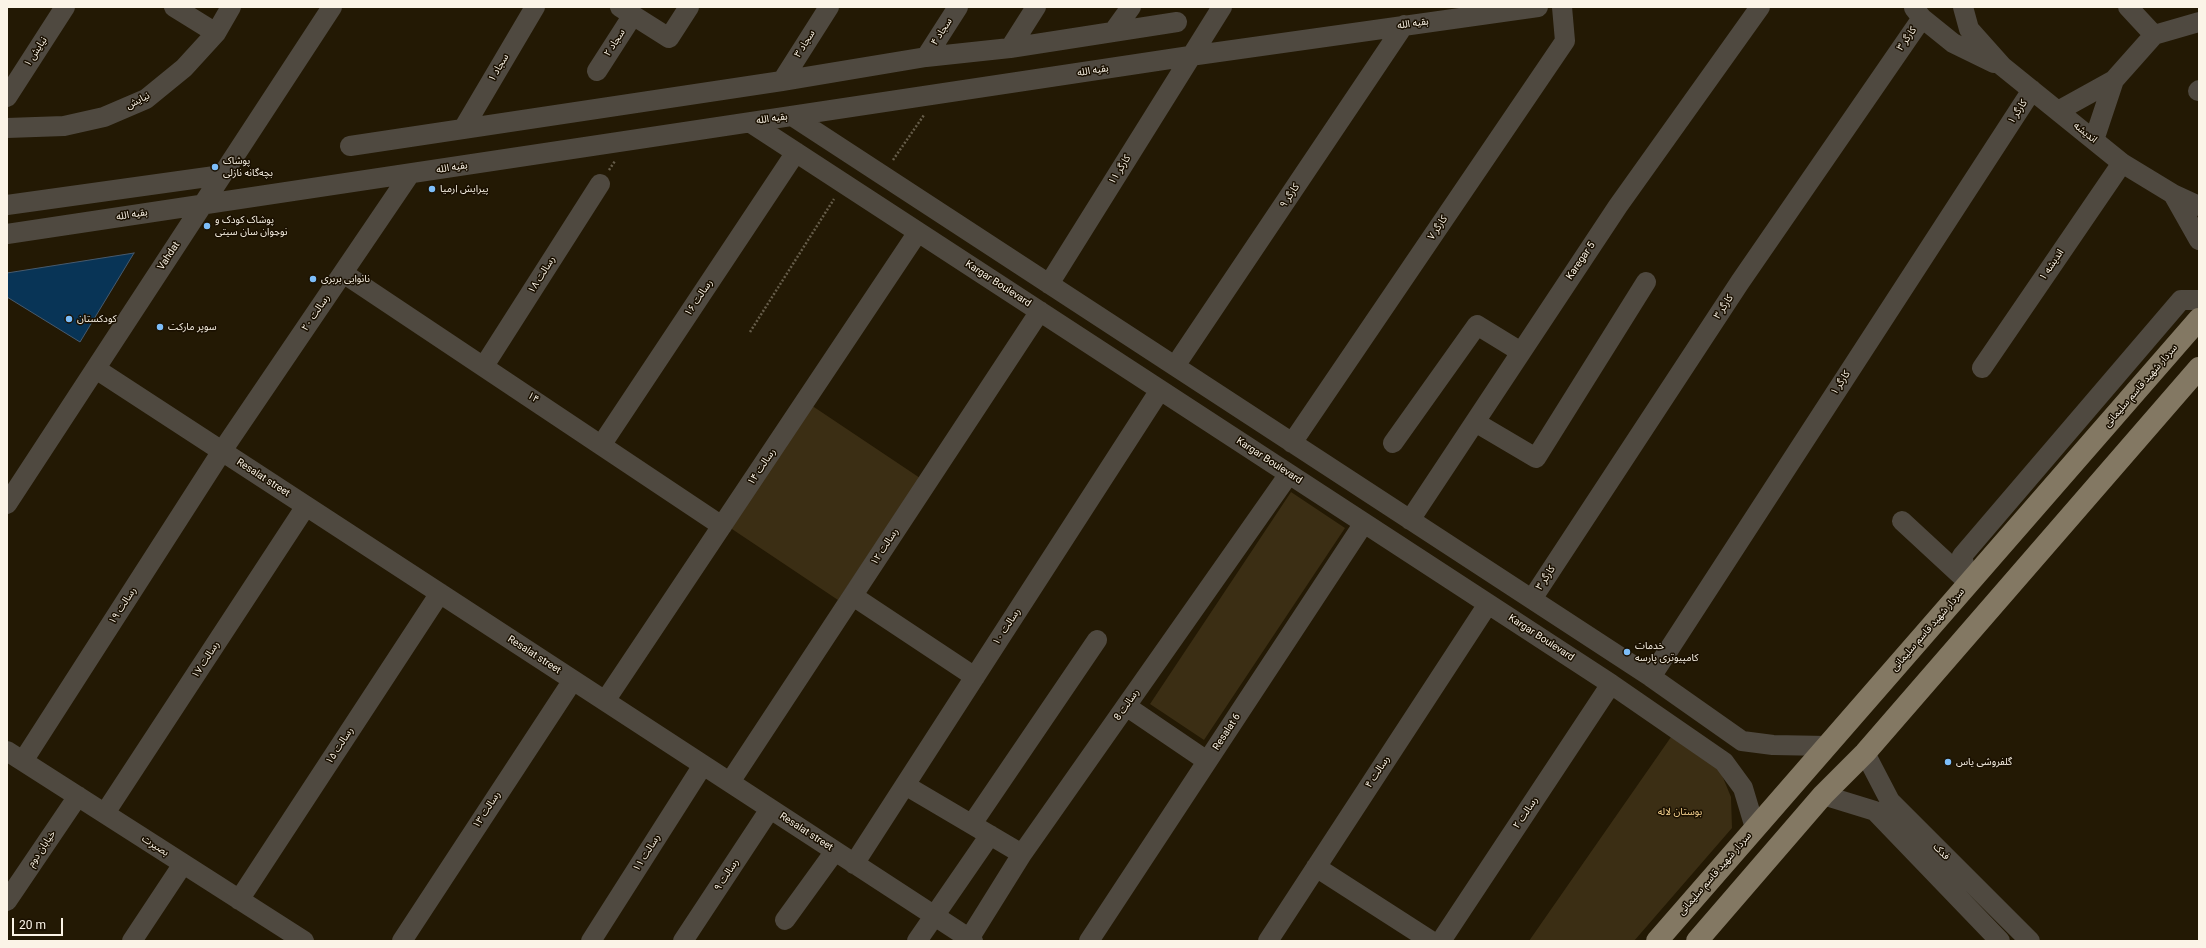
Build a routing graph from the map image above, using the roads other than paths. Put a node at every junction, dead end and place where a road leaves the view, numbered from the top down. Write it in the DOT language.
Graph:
graph roads {
  1 [pos="65,7"];
  2 [pos="174,7"];
  3 [pos="231,7"];
  4 [pos="332,7"];
  5 [pos="535,7"];
  6 [pos="689,7"];
  7 [pos="829,7"];
  8 [pos="958,7"];
  9 [pos="1036,7"];
  10 [pos="1131,7"];
  11 [pos="1538,7"];
  12 [pos="1562,7"];
  13 [pos="1760,7"];
  14 [pos="1963,7"];
  15 [pos="2128,7"];
  16 [pos="1213,10"];
  17 [pos="626,11"];
  18 [pos="1918,13"];
  19 [pos="1177,22"];
  20 [pos="2199,22"];
  21 [pos="1404,25"];
  22 [pos="1113,32"];
  23 [pos="216,33"];
  24 [pos="2154,35"];
  25 [pos="1010,48"];
  26 [pos="1190,56"];
  27 [pos="926,58"];
  28 [pos="2002,66"];
  29 [pos="597,71"];
  30 [pos="2114,80"];
  31 [pos="782,81"];
  32 [pos="2032,90"];
  33 [pos="7,97"];
  34 [pos="2058,111"];
  35 [pos="792,116"];
  36 [pos="751,123"];
  37 [pos="7,128"];
  38 [pos="462,129"];
  39 [pos="2094,140"];
  40 [pos="350,146"];
  41 [pos="796,152"];
  42 [pos="2122,163"];
  43 [pos="410,174"];
  44 [pos="222,175"];
  45 [pos="600,184"];
  46 [pos="2173,194"];
  47 [pos="203,204"];
  48 [pos="7,205"];
  49 [pos="2199,206"];
  50 [pos="918,232"];
  51 [pos="7,234"];
  52 [pos="2199,240"];
  53 [pos="343,273"];
  54 [pos="1646,282"];
  55 [pos="1049,284"];
  56 [pos="2199,300"];
  57 [pos="1040,311"];
  58 [pos="2199,320"];
  59 [pos="1521,352"];
  60 [pos="484,366"];
  61 [pos="1175,366"];
  62 [pos="96,368"];
  63 [pos="1982,368"];
  64 [pos="2196,377"];
  65 [pos="1160,390"];
  66 [pos="1475,422"];
  67 [pos="1292,443"];
  68 [pos="1394,443"];
  69 [pos="602,444"];
  70 [pos="222,451"];
  71 [pos="1289,474"];
  72 [pos="7,504"];
  73 [pos="306,506"];
  74 [pos="1410,520"];
  75 [pos="1902,521"];
  76 [pos="1364,523"];
  77 [pos="722,526"];
  78 [pos="1460,552"];
  79 [pos="1444,575"];
  80 [pos="1969,582"];
  81 [pos="440,593"];
  82 [pos="853,596"];
  83 [pos="1532,599"];
  84 [pos="1488,604"];
  85 [pos="1097,640"];
  86 [pos="975,677"];
  87 [pos="1651,677"];
  88 [pos="573,680"];
  89 [pos="1611,684"];
  90 [pos="606,701"];
  91 [pos="1126,706"];
  92 [pos="1742,741"];
  93 [pos="1827,746"];
  94 [pos="1865,753"];
  95 [pos="15,756"];
  96 [pos="1207,761"];
  97 [pos="1724,762"];
  98 [pos="703,765"];
  99 [pos="730,782"];
  100 [pos="905,785"];
  101 [pos="1823,794"];
  102 [pos="78,796"];
  103 [pos="1882,806"];
  104 [pos="770,808"];
  105 [pos="105,814"];
  106 [pos="972,824"];
  107 [pos="1755,828"];
  108 [pos="990,835"];
  109 [pos="835,851"];
  110 [pos="1022,854"];
  111 [pos="183,864"];
  112 [pos="854,864"];
  113 [pos="1316,868"];
  114 [pos="239,900"];
  115 [pos="7,902"];
  116 [pos="934,915"];
  117 [pos="785,920"];
  118 [pos="292,938"];
  119 [pos="1995,939"];
  120 [pos="971,940"];
  121 [pos="132,941"];
  122 [pos="402,941"];
  123 [pos="591,941"];
  124 [pos="684,941"];
  125 [pos="917,941"];
  126 [pos="1089,941"];
  127 [pos="1268,941"];
  128 [pos="1431,941"];
  129 [pos="1441,941"];
  130 [pos="1657,941"];
  131 [pos="1697,941"];
  132 [pos="2030,941"];
  1 -- 33 [label="street, نیایش ۱"];
  2 -- 23 [label="street"];
  3 -- 23 [label="street, نیایش"];
  4 -- 44 [label="street, Vahdat"];
  5 -- 38 [label="street, سجاد ۱"];
  6 -- 17 [label="street, سجاد ۲"];
  7 -- 31 [label="street, سجاد ۳"];
  8 -- 27 [label="street, سجاد ۴"];
  9 -- 25 [label="street"];
  10 -- 22 [label="street"];
  11 -- 21 [label="street, بقیه الله"];
  12 -- 67 [label="street, کارگر ۷"];
  13 -- 59 [label="street, Karegar 5"];
  14 -- 28 [label="street, اندیشه"];
  15 -- 24 [label="street"];
  16 -- 26 [label="street, کارگر ۱۱"];
  17 -- 29 [label="street, سجاد ۲"];
  18 -- 28 [label="street, اندیشه"];
  18 -- 83 [label="street, کارگر ۳"];
  19 -- 22 [label="street"];
  20 -- 24 [label="street"];
  21 -- 26 [label="street, بقیه الله"];
  21 -- 61 [label="street, کارگر ۹"];
  22 -- 25 [label="street"];
  23 -- 37 [label="street, نیایش"];
  24 -- 30 [label="street"];
  25 -- 27 [label="street"];
  26 -- 35 [label="street, بقیه الله"];
  26 -- 55 [label="street, کارگر ۱۱"];
  27 -- 31 [label="street"];
  28 -- 32 [label="street, اندیشه"];
  30 -- 34 [label="street"];
  30 -- 39 [label="street"];
  31 -- 38 [label="street"];
  32 -- 34 [label="street, اندیشه"];
  32 -- 87 [label="street, کارگر ۱"];
  34 -- 39 [label="street, اندیشه"];
  35 -- 36 [label="street, بقیه الله"];
  35 -- 55 [label="street"];
  36 -- 41 [label="street, Kargar Boulevard"];
  36 -- 43 [label="street, بقیه الله"];
  38 -- 40 [label="street"];
  39 -- 42 [label="street, اندیشه"];
  41 -- 50 [label="street, Kargar Boulevard"];
  41 -- 69 [label="street, رسالت ۱۶"];
  42 -- 46 [label="street, اندیشه"];
  42 -- 63 [label="street, اندیشه ۱"];
  43 -- 47 [label="street, بقیه الله"];
  43 -- 53 [label="street, رسالت ۲۰"];
  44 -- 47 [label="street, Vahdat"];
  44 -- 48 [label="street"];
  45 -- 60 [label="street, رسالت ۱۸"];
  46 -- 49 [label="street, اندیشه"];
  46 -- 52 [label="street, اندیشه"];
  47 -- 51 [label="street, بقیه الله"];
  47 -- 62 [label="street, Vahdat"];
  50 -- 57 [label="street, Kargar Boulevard"];
  50 -- 77 [label="street, رسالت ۱۴"];
  53 -- 60 [label="street, ۱۴"];
  53 -- 70 [label="street, رسالت ۲۰"];
  54 -- 66 [label="street"];
  55 -- 61 [label="street"];
  56 -- 80 [label="street"];
  57 -- 65 [label="street, Kargar Boulevard"];
  57 -- 82 [label="street, رسالت ۱۲"];
  58 -- 80 [label="main road, سردار شهید قاسم سلیمانی"];
  59 -- 66 [label="street, Karegar 5"];
  59 -- 68 [label="street"];
  60 -- 69 [label="street, ۱۴"];
  61 -- 67 [label="street"];
  62 -- 70 [label="street, Resalat street"];
  62 -- 72 [label="street, Vahdat"];
  64 -- 94 [label="main road"];
  65 -- 71 [label="street, Kargar Boulevard"];
  65 -- 86 [label="street, رسالت ۱۰"];
  66 -- 74 [label="street, Karegar 5"];
  67 -- 74 [label="street"];
  69 -- 77 [label="street, ۱۴"];
  70 -- 73 [label="street, Resalat street"];
  70 -- 95 [label="street, رسالت ۱۹"];
  71 -- 76 [label="street, Kargar Boulevard"];
  71 -- 91 [label="street, رسالت 8"];
  73 -- 81 [label="street, Resalat street"];
  73 -- 105 [label="street, رسالت ۱۷"];
  74 -- 78 [label="street"];
  75 -- 80 [label="street"];
  76 -- 79 [label="street, Kargar Boulevard"];
  76 -- 96 [label="street, Resalat 6"];
  77 -- 90 [label="street, رسالت ۱۴"];
  78 -- 79 [label="street"];
  78 -- 83 [label="street"];
  79 -- 84 [label="street, Kargar Boulevard"];
  80 -- 93 [label="main road, سردار شهید قاسم سلیمانی"];
  81 -- 88 [label="street, Resalat street"];
  81 -- 114 [label="street, رسالت ۱۵"];
  82 -- 86 [label="street"];
  82 -- 99 [label="street, رسالت ۱۲"];
  83 -- 87 [label="street"];
  84 -- 89 [label="street, Kargar Boulevard"];
  84 -- 113 [label="street, رسالت ۴"];
  85 -- 106 [label="street"];
  86 -- 100 [label="street, رسالت ۱۰"];
  87 -- 92 [label="street"];
  88 -- 90 [label="street, Resalat street"];
  88 -- 122 [label="street, رسالت ۱۳"];
  89 -- 97 [label="street, Kargar Boulevard"];
  89 -- 129 [label="street, رسالت ۲"];
  90 -- 98 [label="street, Resalat street"];
  91 -- 96 [label="street"];
  91 -- 110 [label="street, رسالت 8"];
  92 -- 93 [label="street"];
  92 -- 97 [label="street"];
  93 -- 107 [label="main road, سردار شهید قاسم سلیمانی"];
  94 -- 101 [label="main road"];
  94 -- 103 [label="street, فدک"];
  95 -- 102 [label="street, بصیرت"];
  96 -- 126 [label="street, Resalat 6"];
  97 -- 107 [label="street, Kargar Boulevard"];
  98 -- 99 [label="street, Resalat street"];
  98 -- 123 [label="street, رسالت ۱۱"];
  99 -- 104 [label="street, Resalat street"];
  100 -- 106 [label="street"];
  100 -- 112 [label="street, رسالت ۱۰"];
  101 -- 103 [label="street, فدک"];
  101 -- 131 [label="main road"];
  102 -- 105 [label="street, بصیرت"];
  102 -- 115 [label="street, خیابان دوم"];
  103 -- 119 [label="street, فدک"];
  103 -- 132 [label="street, فدک"];
  104 -- 109 [label="street, Resalat street"];
  104 -- 124 [label="street, رسالت ۹"];
  105 -- 111 [label="street, بصیرت"];
  106 -- 108 [label="street"];
  107 -- 130 [label="main road, سردار شهید قاسم سلیمانی"];
  108 -- 110 [label="street"];
  108 -- 116 [label="street"];
  109 -- 112 [label="street, Resalat street"];
  109 -- 117 [label="street"];
  110 -- 120 [label="street, رسالت 8"];
  111 -- 114 [label="street, بصیرت"];
  111 -- 121 [label="street"];
  112 -- 116 [label="street, Resalat street"];
  113 -- 127 [label="street, رسالت ۴"];
  113 -- 128 [label="street"];
  114 -- 118 [label="street, بصیرت"];
  116 -- 120 [label="street, Resalat street"];
  116 -- 125 [label="street"];
}
